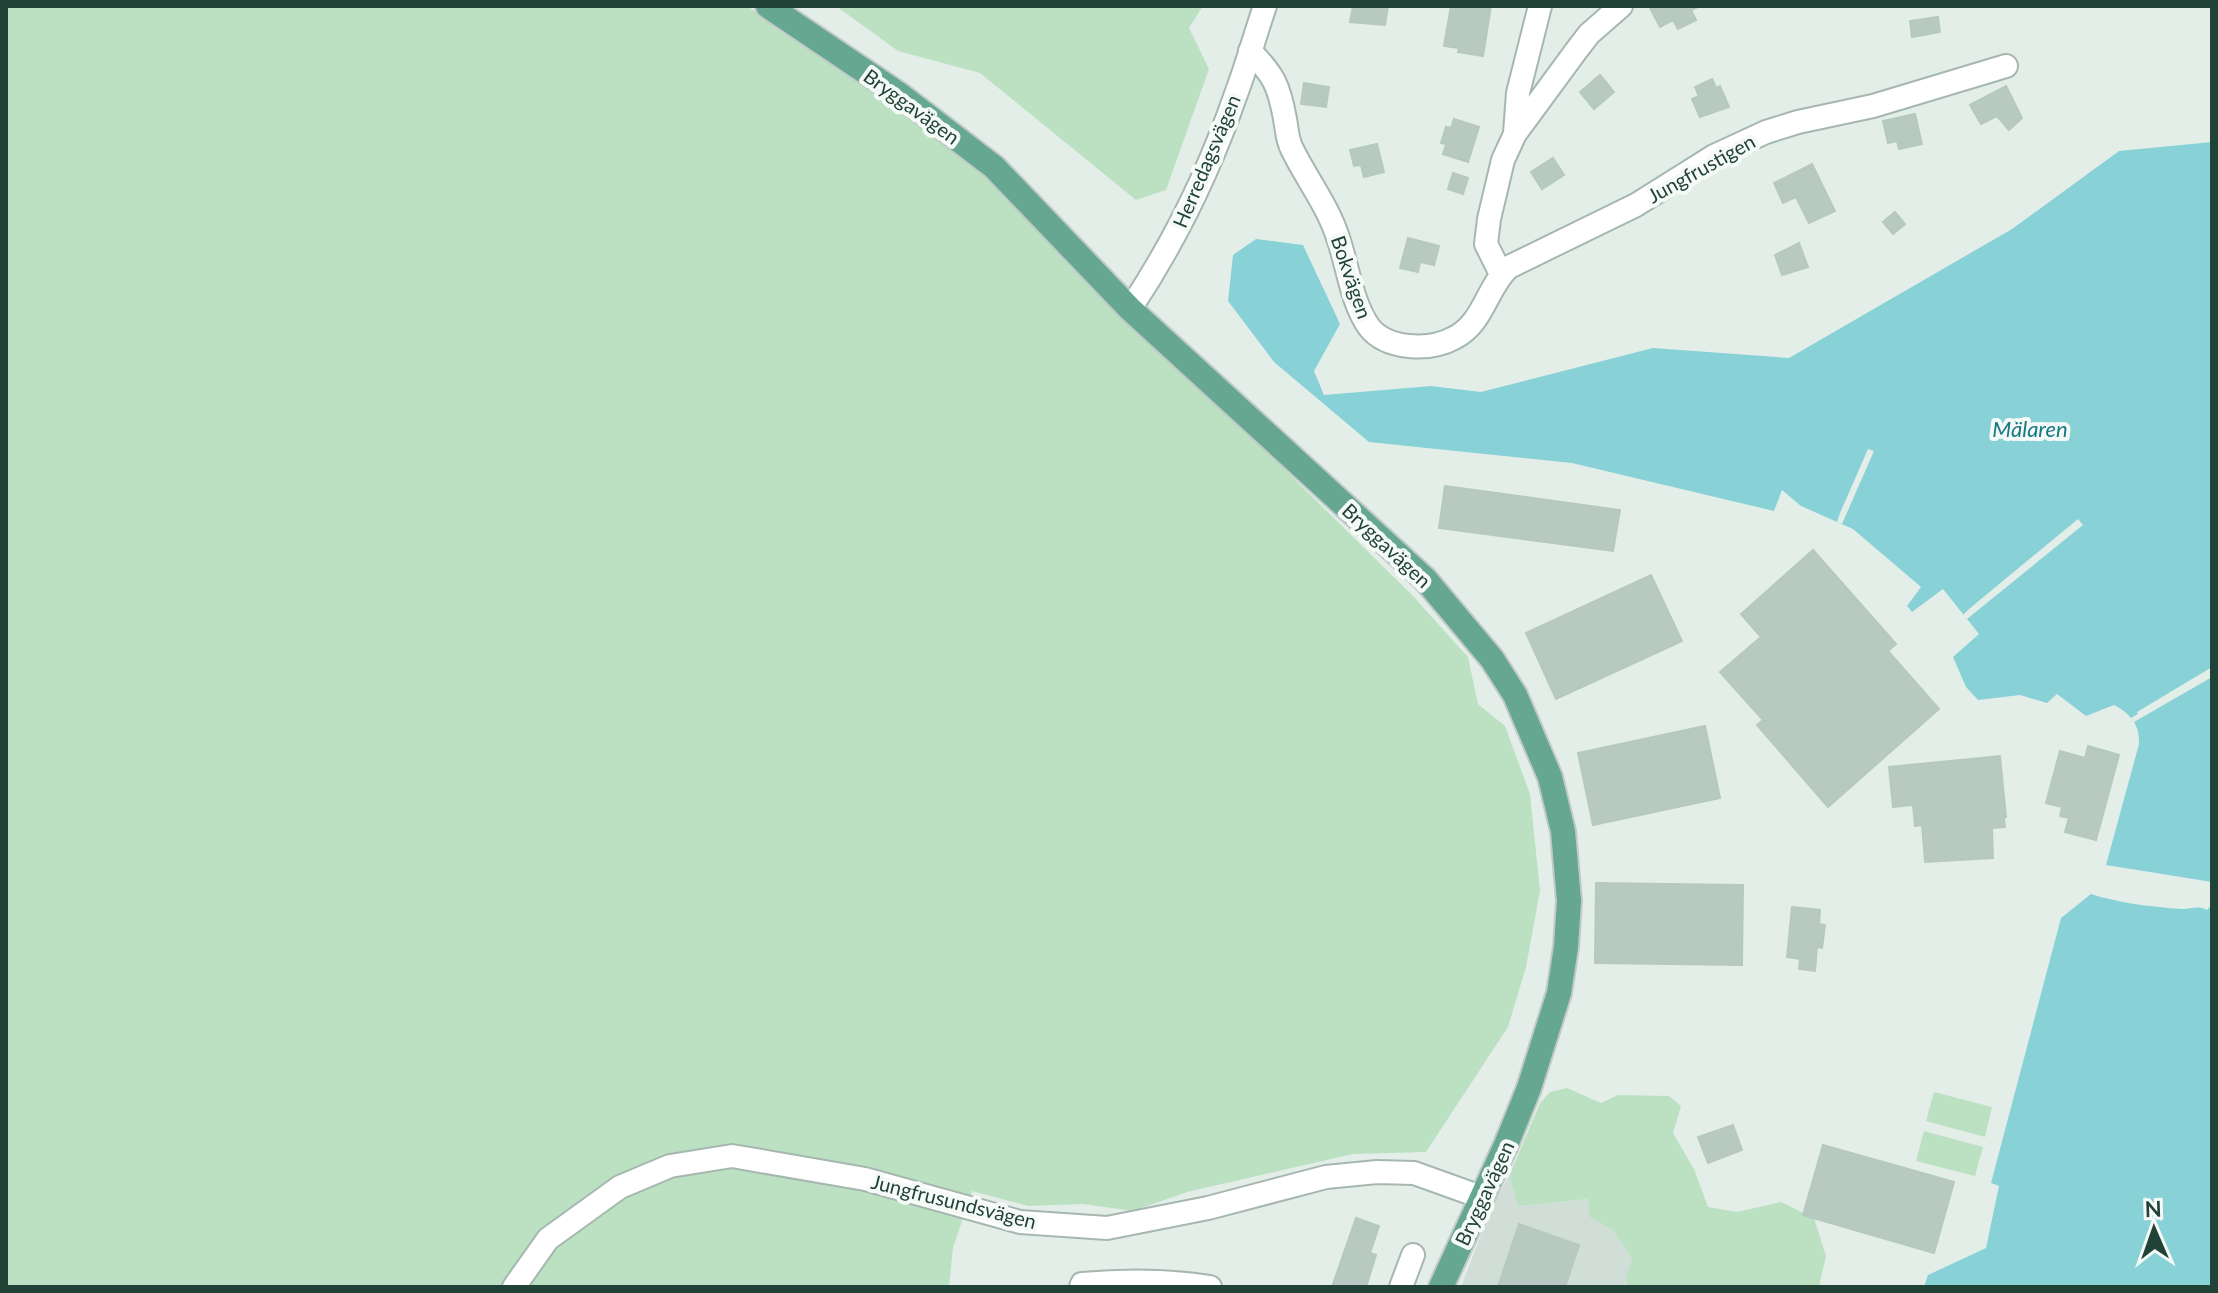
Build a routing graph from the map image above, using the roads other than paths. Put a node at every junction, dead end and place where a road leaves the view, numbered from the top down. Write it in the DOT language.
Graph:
graph roads {
  1 [pos="768,6"];
  2 [pos="1265,6"];
  3 [pos="1540,6"];
  4 [pos="1621,6"];
  5 [pos="1250,51"];
  6 [pos="2006,66"];
  7 [pos="1515,134"];
  8 [pos="1501,274"];
  9 [pos="1130,309"];
  10 [pos="1481,1197"];
  11 [pos="1413,1255"];
  12 [pos="514,1287"];
  13 [pos="1081,1287"];
  14 [pos="1210,1287"];
  15 [pos="1401,1287"];
  16 [pos="1441,1287"];
  1 -- 9 [label="main road, Bryggavägen"];
  2 -- 5 [label="street, Herredagsvägen"];
  3 -- 7 [label="street"];
  4 -- 7 [label="street"];
  5 -- 8 [label="street, Bokvägen"];
  5 -- 9 [label="street, Herredagsvägen"];
  6 -- 8 [label="street, Jungfrustigen"];
  7 -- 8 [label="street"];
  9 -- 10 [label="main road, Bryggavägen"];
  10 -- 12 [label="street, Jungfrusundsvägen"];
  10 -- 16 [label="main road, Bryggavägen"];
  11 -- 15 [label="street"];
  13 -- 14 [label="street"];
}
